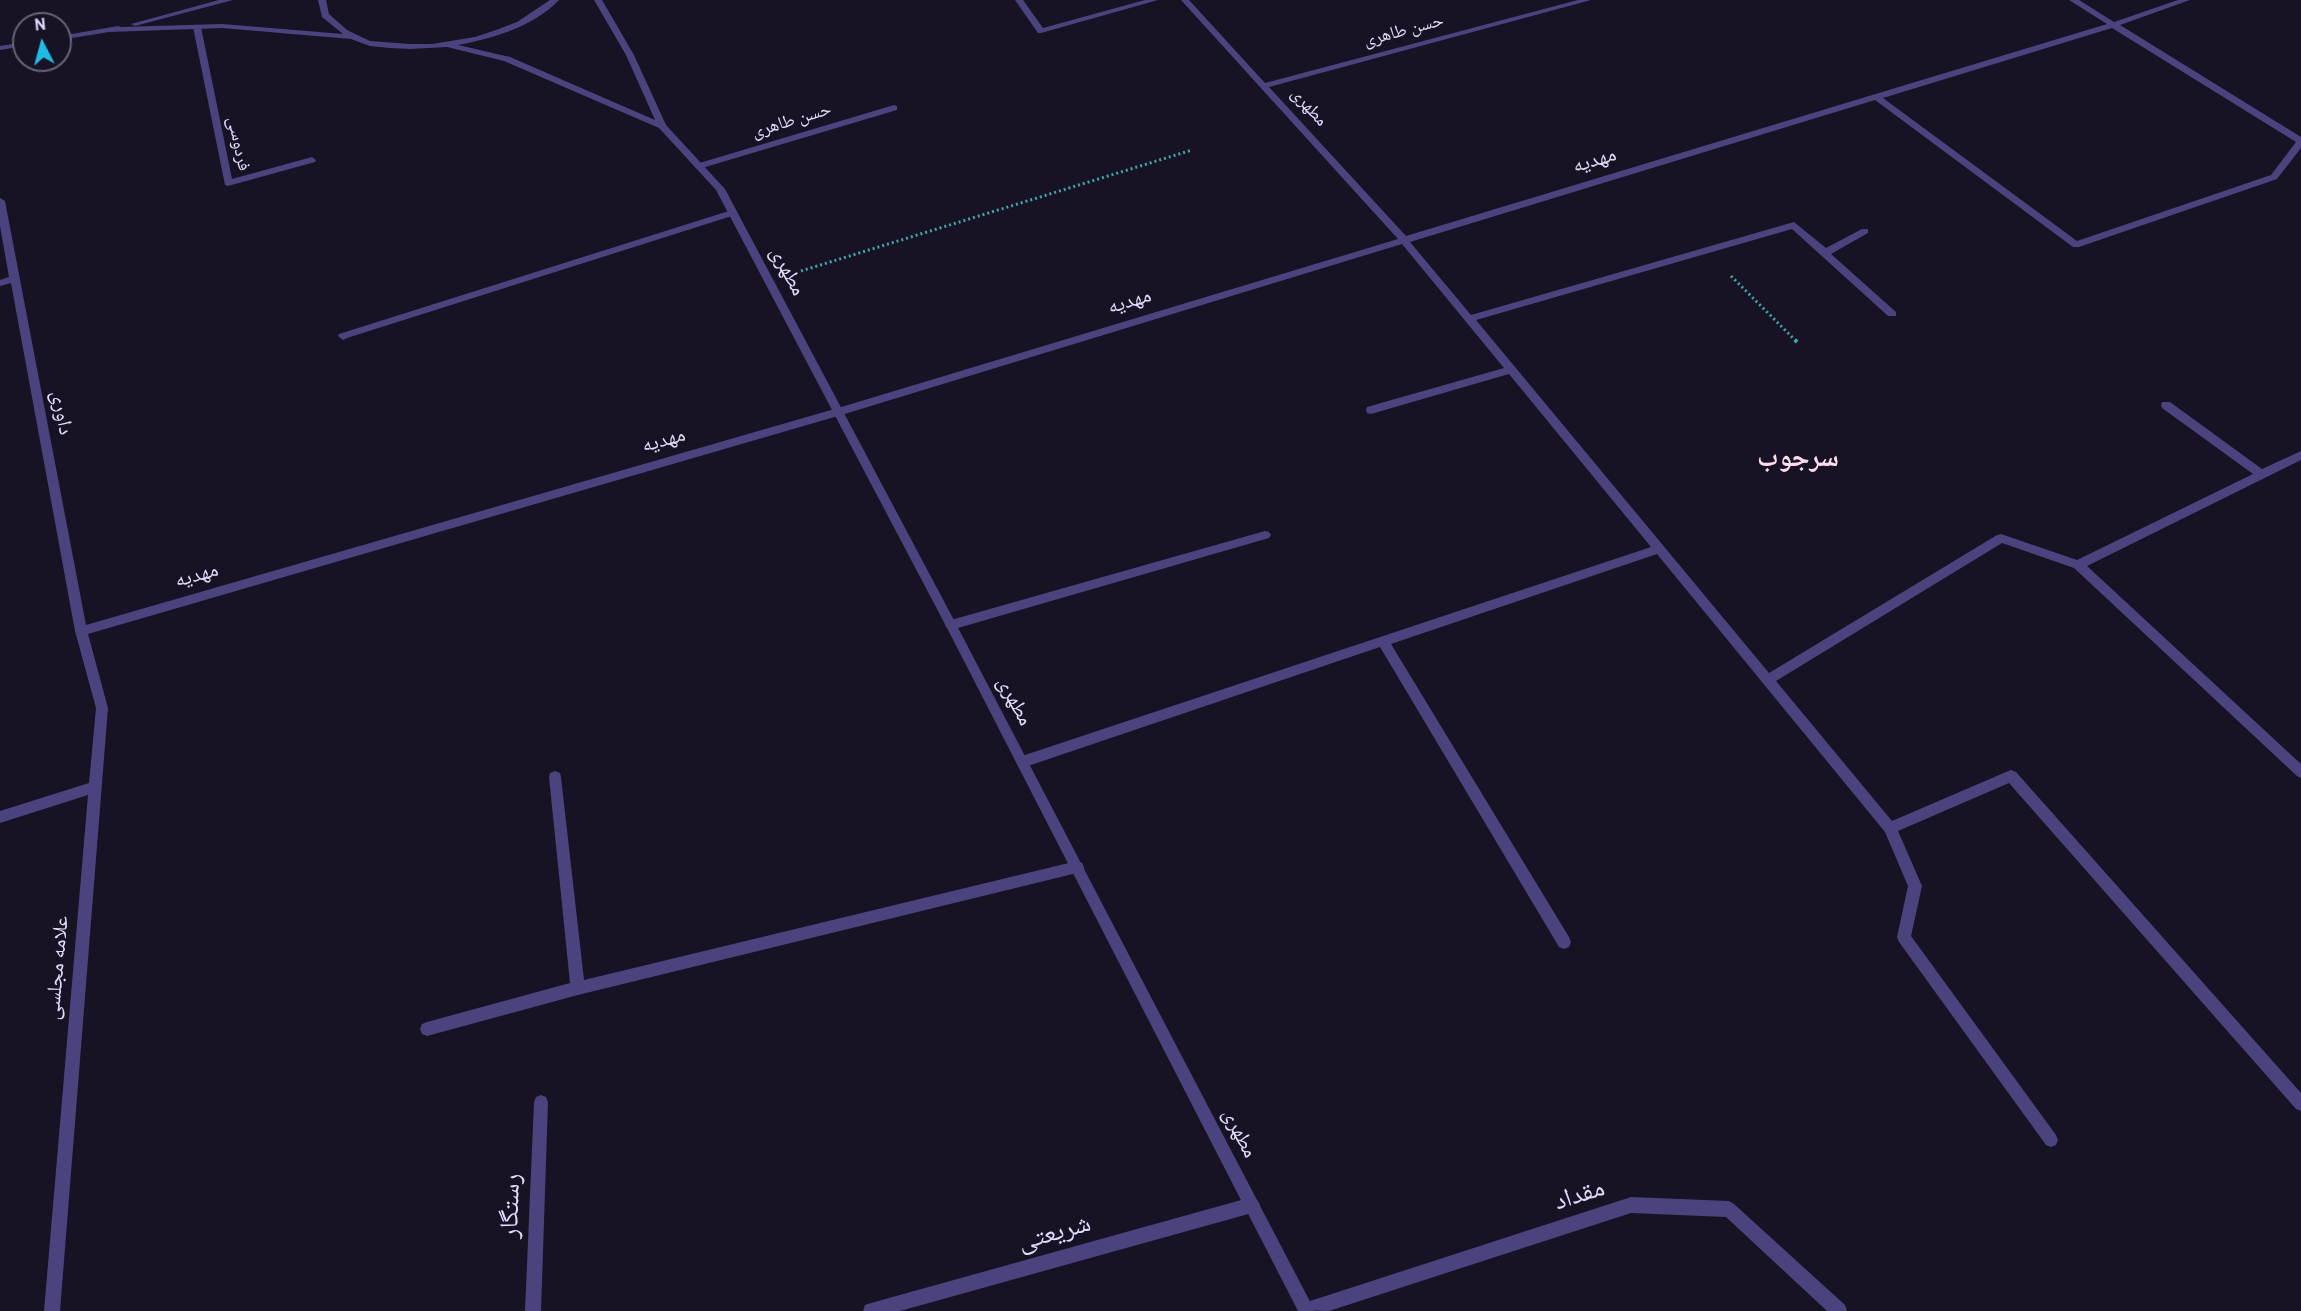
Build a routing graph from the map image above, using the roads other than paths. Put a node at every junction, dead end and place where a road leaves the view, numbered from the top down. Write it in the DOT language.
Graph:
graph roads {
  1 [pos="229,0"];
  2 [pos="322,0"];
  3 [pos="555,0"];
  4 [pos="598,0"];
  5 [pos="1018,0"];
  6 [pos="1154,0"];
  7 [pos="1185,0"];
  8 [pos="1587,0"];
  9 [pos="2073,0"];
  10 [pos="2186,0"];
  11 [pos="2113,25"];
  12 [pos="197,27"];
  13 [pos="110,30"];
  14 [pos="72,36"];
  15 [pos="356,37"];
  16 [pos="445,45"];
  17 [pos="1264,86"];
  18 [pos="1876,97"];
  19 [pos="894,108"];
  20 [pos="662,126"];
  21 [pos="2301,142"];
  22 [pos="312,160"];
  23 [pos="699,166"];
  24 [pos="0,201"];
  25 [pos="732,213"];
  26 [pos="1865,231"];
  27 [pos="1404,240"];
  28 [pos="1825,253"];
  29 [pos="15,279"];
  30 [pos="0,283"];
  31 [pos="1892,314"];
  32 [pos="1469,319"];
  33 [pos="343,336"];
  34 [pos="1511,370"];
  35 [pos="2166,405"];
  36 [pos="1371,410"];
  37 [pos="838,412"];
  38 [pos="2301,455"];
  39 [pos="2261,474"];
  40 [pos="1265,535"];
  41 [pos="1659,549"];
  42 [pos="2078,565"];
  43 [pos="951,625"];
  44 [pos="81,631"];
  45 [pos="1383,641"];
  46 [pos="1767,680"];
  47 [pos="1022,762"];
  48 [pos="2301,771"];
  49 [pos="555,777"];
  50 [pos="94,788"];
  51 [pos="0,817"];
  52 [pos="1890,828"];
  53 [pos="1077,867"];
  54 [pos="1564,942"];
  55 [pos="578,988"];
  56 [pos="427,1029"];
  57 [pos="541,1102"];
  58 [pos="2301,1104"];
  59 [pos="2051,1140"];
  60 [pos="1252,1205"];
  61 [pos="52,1311"];
  62 [pos="533,1311"];
  63 [pos="871,1311"];
  64 [pos="1307,1311"];
  65 [pos="1839,1311"];
  1 -- 13 [label="street"];
  2 -- 15 [label="street"];
  3 -- 16 [label="street"];
  4 -- 20 [label="street"];
  5 -- 6 [label="street"];
  7 -- 17 [label="street, مطهری"];
  8 -- 17 [label="street, حسن طاهری"];
  9 -- 11 [label="street"];
  10 -- 11 [label="street, مهدیه"];
  11 -- 18 [label="street, مهدیه"];
  11 -- 21 [label="street"];
  12 -- 13 [label="street"];
  12 -- 15 [label="street"];
  12 -- 22 [label="street, فردوسی"];
  13 -- 14 [label="street"];
  15 -- 16 [label="street"];
  16 -- 20 [label="street"];
  17 -- 27 [label="street, مطهری"];
  18 -- 21 [label="street"];
  18 -- 27 [label="street, مهدیه"];
  19 -- 23 [label="street, حسن طاهری"];
  20 -- 23 [label="street, مطهری"];
  23 -- 25 [label="street, مطهری"];
  24 -- 29 [label="street, داوری"];
  25 -- 33 [label="street"];
  25 -- 37 [label="street, مطهری"];
  26 -- 28 [label="street"];
  27 -- 32 [label="street, مطهری"];
  27 -- 37 [label="street, مهدیه"];
  28 -- 31 [label="street"];
  28 -- 32 [label="street"];
  29 -- 30 [label="street"];
  29 -- 44 [label="street, داوری"];
  32 -- 34 [label="street, مطهری"];
  34 -- 36 [label="street"];
  34 -- 41 [label="street, مطهری"];
  35 -- 39 [label="street"];
  37 -- 43 [label="street, مطهری"];
  37 -- 44 [label="street, مهدیه"];
  38 -- 39 [label="street"];
  39 -- 42 [label="street"];
  40 -- 43 [label="street"];
  41 -- 45 [label="street"];
  41 -- 46 [label="street, مطهری"];
  42 -- 46 [label="street"];
  42 -- 48 [label="street"];
  43 -- 47 [label="street, مطهری"];
  44 -- 50 [label="street, علامه مجلسی"];
  45 -- 47 [label="street"];
  45 -- 54 [label="street"];
  46 -- 52 [label="street, مطهری"];
  47 -- 53 [label="street, مطهری"];
  49 -- 55 [label="street"];
  50 -- 51 [label="street"];
  50 -- 61 [label="street, علامه مجلسی"];
  52 -- 58 [label="street"];
  52 -- 59 [label="street, مطهری"];
  53 -- 55 [label="street"];
  53 -- 60 [label="street, مطهری"];
  55 -- 56 [label="street"];
  57 -- 62 [label="street, رستگار"];
  60 -- 63 [label="street, شریعتی"];
  60 -- 64 [label="street, مطهری"];
  64 -- 65 [label="street, مقداد"];
}
